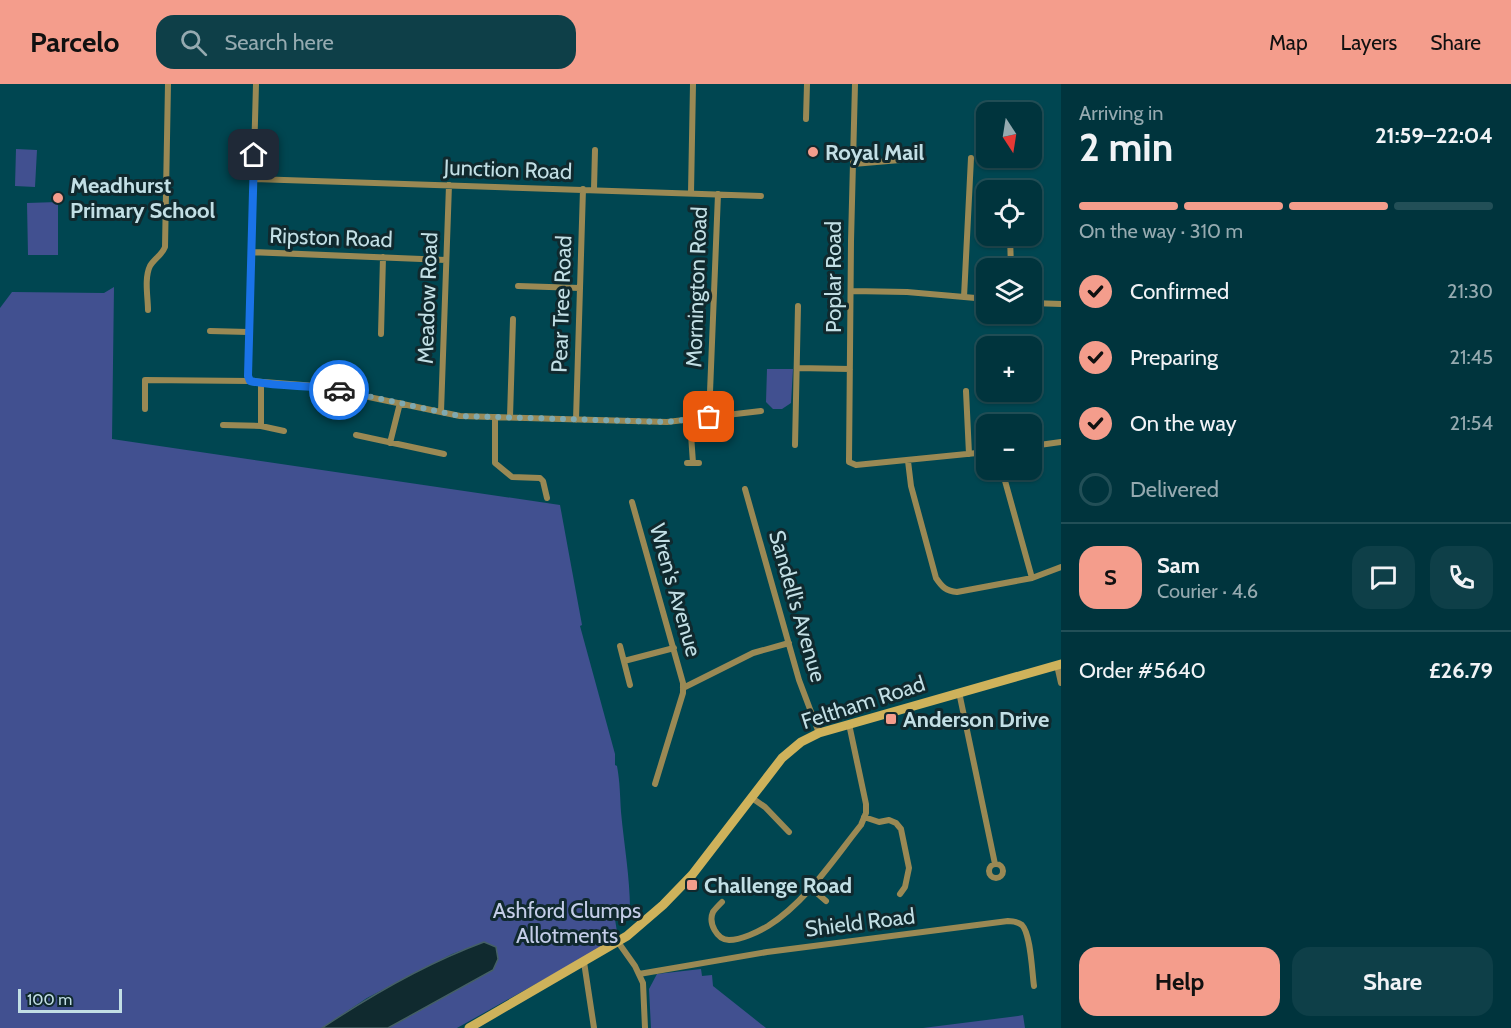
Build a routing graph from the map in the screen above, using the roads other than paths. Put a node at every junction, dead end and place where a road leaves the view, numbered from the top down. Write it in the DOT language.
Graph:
graph roads {
  1 [pos="168,84"];
  2 [pos="256,84"];
  3 [pos="693,84"];
  4 [pos="807,84"];
  5 [pos="855,84"];
  6 [pos="806,119"];
  7 [pos="595,150"];
  8 [pos="971,158"];
  9 [pos="900,160"];
  10 [pos="853,164"];
  11 [pos="253,178"];
  12 [pos="448,185"];
  13 [pos="583,189"];
  14 [pos="594,189"];
  15 [pos="690,193"];
  16 [pos="718,194"];
  17 [pos="761,196"];
  18 [pos="251,252"];
  19 [pos="382,257"];
  20 [pos="446,260"];
  21 [pos="518,286"];
  22 [pos="580,288"];
  23 [pos="852,291"];
  24 [pos="964,297"];
  25 [pos="976,298"];
  26 [pos="1042,303"];
  27 [pos="1061,304"];
  28 [pos="798,306"];
  29 [pos="148,310"];
  30 [pos="513,319"];
  31 [pos="799,320"];
  32 [pos="809,320"];
  33 [pos="210,331"];
  34 [pos="248,332"];
  35 [pos="381,334"];
  36 [pos="797,368"];
  37 [pos="850,369"];
  38 [pos="250,381"];
  39 [pos="261,384"];
  40 [pos="966,392"];
  41 [pos="400,403"];
  42 [pos="145,409"];
  43 [pos="761,411"];
  44 [pos="441,412"];
  45 [pos="495,417"];
  46 [pos="510,417"];
  47 [pos="709,417"];
  48 [pos="576,420"];
  49 [pos="690,420"];
  50 [pos="223,425"];
  51 [pos="261,426"];
  52 [pos="284,431"];
  53 [pos="356,435"];
  54 [pos="390,442"];
  55 [pos="1061,442"];
  56 [pos="795,445"];
  57 [pos="1042,445"];
  58 [pos="976,453"];
  59 [pos="444,454"];
  60 [pos="969,454"];
  61 [pos="908,461"];
  62 [pos="693,463"];
  63 [pos="1005,480"];
  64 [pos="746,489"];
  65 [pos="547,498"];
  66 [pos="632,502"];
  67 [pos="1061,567"];
  68 [pos="1032,578"];
  69 [pos="789,643"];
  70 [pos="620,646"];
  71 [pos="674,648"];
  72 [pos="624,661"];
  73 [pos="1059,664"];
  74 [pos="1061,683"];
  75 [pos="630,685"];
  76 [pos="683,688"];
  77 [pos="959,692"];
  78 [pos="849,724"];
  79 [pos="819,733"];
  80 [pos="655,784"];
  81 [pos="752,798"];
  82 [pos="864,817"];
  83 [pos="789,832"];
  84 [pos="995,864"];
  85 [pos="811,888"];
  86 [pos="900,894"];
  87 [pos="826,901"];
  88 [pos="722,902"];
  89 [pos="618,942"];
  90 [pos="584,962"];
  91 [pos="639,974"];
  92 [pos="1034,986"];
  93 [pos="469,1028"];
  94 [pos="594,1028"];
  95 [pos="645,1028"];
  1 -- 29 [label="street"];
  2 -- 11 [label="street"];
  3 -- 15 [label="street"];
  4 -- 6 [label="street"];
  5 -- 10 [label="street, Poplar Road"];
  7 -- 14 [label="street"];
  8 -- 24 [label="street"];
  9 -- 10 [label="street"];
  10 -- 23 [label="street, Poplar Road"];
  11 -- 12 [label="street, Junction Road"];
  11 -- 18 [label="street"];
  12 -- 13 [label="street, Junction Road"];
  12 -- 20 [label="street, Meadow Road"];
  13 -- 14 [label="street, Junction Road"];
  13 -- 22 [label="street, Pear Tree Road"];
  14 -- 15 [label="street, Junction Road"];
  15 -- 16 [label="street, Junction Road"];
  16 -- 17 [label="street, Junction Road"];
  16 -- 47 [label="street, Mornington Road"];
  18 -- 19 [label="street, Ripston Road"];
  18 -- 34 [label="street"];
  19 -- 20 [label="street, Ripston Road"];
  19 -- 35 [label="street"];
  20 -- 44 [label="street, Meadow Road"];
  21 -- 22 [label="street"];
  22 -- 48 [label="street, Pear Tree Road"];
  23 -- 24 [label="street"];
  23 -- 37 [label="street, Poplar Road"];
  24 -- 25 [label="street"];
  26 -- 27 [label="street"];
  28 -- 31 [label="street"];
  30 -- 46 [label="street"];
  31 -- 32 [label="street"];
  31 -- 36 [label="street"];
  33 -- 34 [label="street"];
  34 -- 38 [label="street"];
  36 -- 37 [label="street"];
  36 -- 56 [label="street"];
  37 -- 61 [label="street, Poplar Road"];
  38 -- 39 [label="street"];
  38 -- 42 [label="street"];
  39 -- 41 [label="street"];
  39 -- 51 [label="street"];
  40 -- 60 [label="street"];
  41 -- 44 [label="street"];
  41 -- 54 [label="street"];
  43 -- 47 [label="street"];
  44 -- 45 [label="street"];
  45 -- 46 [label="street"];
  45 -- 65 [label="street"];
  46 -- 48 [label="street"];
  47 -- 49 [label="street"];
  48 -- 49 [label="street"];
  49 -- 62 [label="street"];
  50 -- 51 [label="street"];
  51 -- 52 [label="street"];
  53 -- 54 [label="street"];
  54 -- 59 [label="street"];
  55 -- 57 [label="street"];
  58 -- 60 [label="street"];
  60 -- 61 [label="street"];
  61 -- 68 [label="street"];
  63 -- 68 [label="street"];
  64 -- 69 [label="street, Sandell's Avenue"];
  66 -- 71 [label="street, Wren's Avenue"];
  67 -- 68 [label="street"];
  69 -- 76 [label="street, Wren's Avenue"];
  69 -- 79 [label="street, Sandell's Avenue"];
  70 -- 72 [label="street"];
  71 -- 72 [label="street"];
  71 -- 76 [label="street, Wren's Avenue"];
  72 -- 75 [label="street"];
  73 -- 74 [label="street"];
  73 -- 77 [label="main road, Feltham Road"];
  76 -- 80 [label="street, Wren's Avenue"];
  77 -- 78 [label="main road, Feltham Road"];
  77 -- 84 [label="street"];
  78 -- 79 [label="main road, Feltham Road"];
  78 -- 82 [label="street"];
  79 -- 81 [label="main road, Feltham Road"];
  81 -- 83 [label="street"];
  81 -- 89 [label="main road, Feltham Road"];
  82 -- 85 [label="street"];
  82 -- 86 [label="street"];
  85 -- 87 [label="street"];
  85 -- 88 [label="street"];
  89 -- 90 [label="main road, Feltham Road"];
  89 -- 91 [label="street"];
  90 -- 93 [label="main road, Feltham Road"];
  90 -- 94 [label="street"];
  91 -- 92 [label="street, Shield Road"];
  91 -- 95 [label="street"];
}
